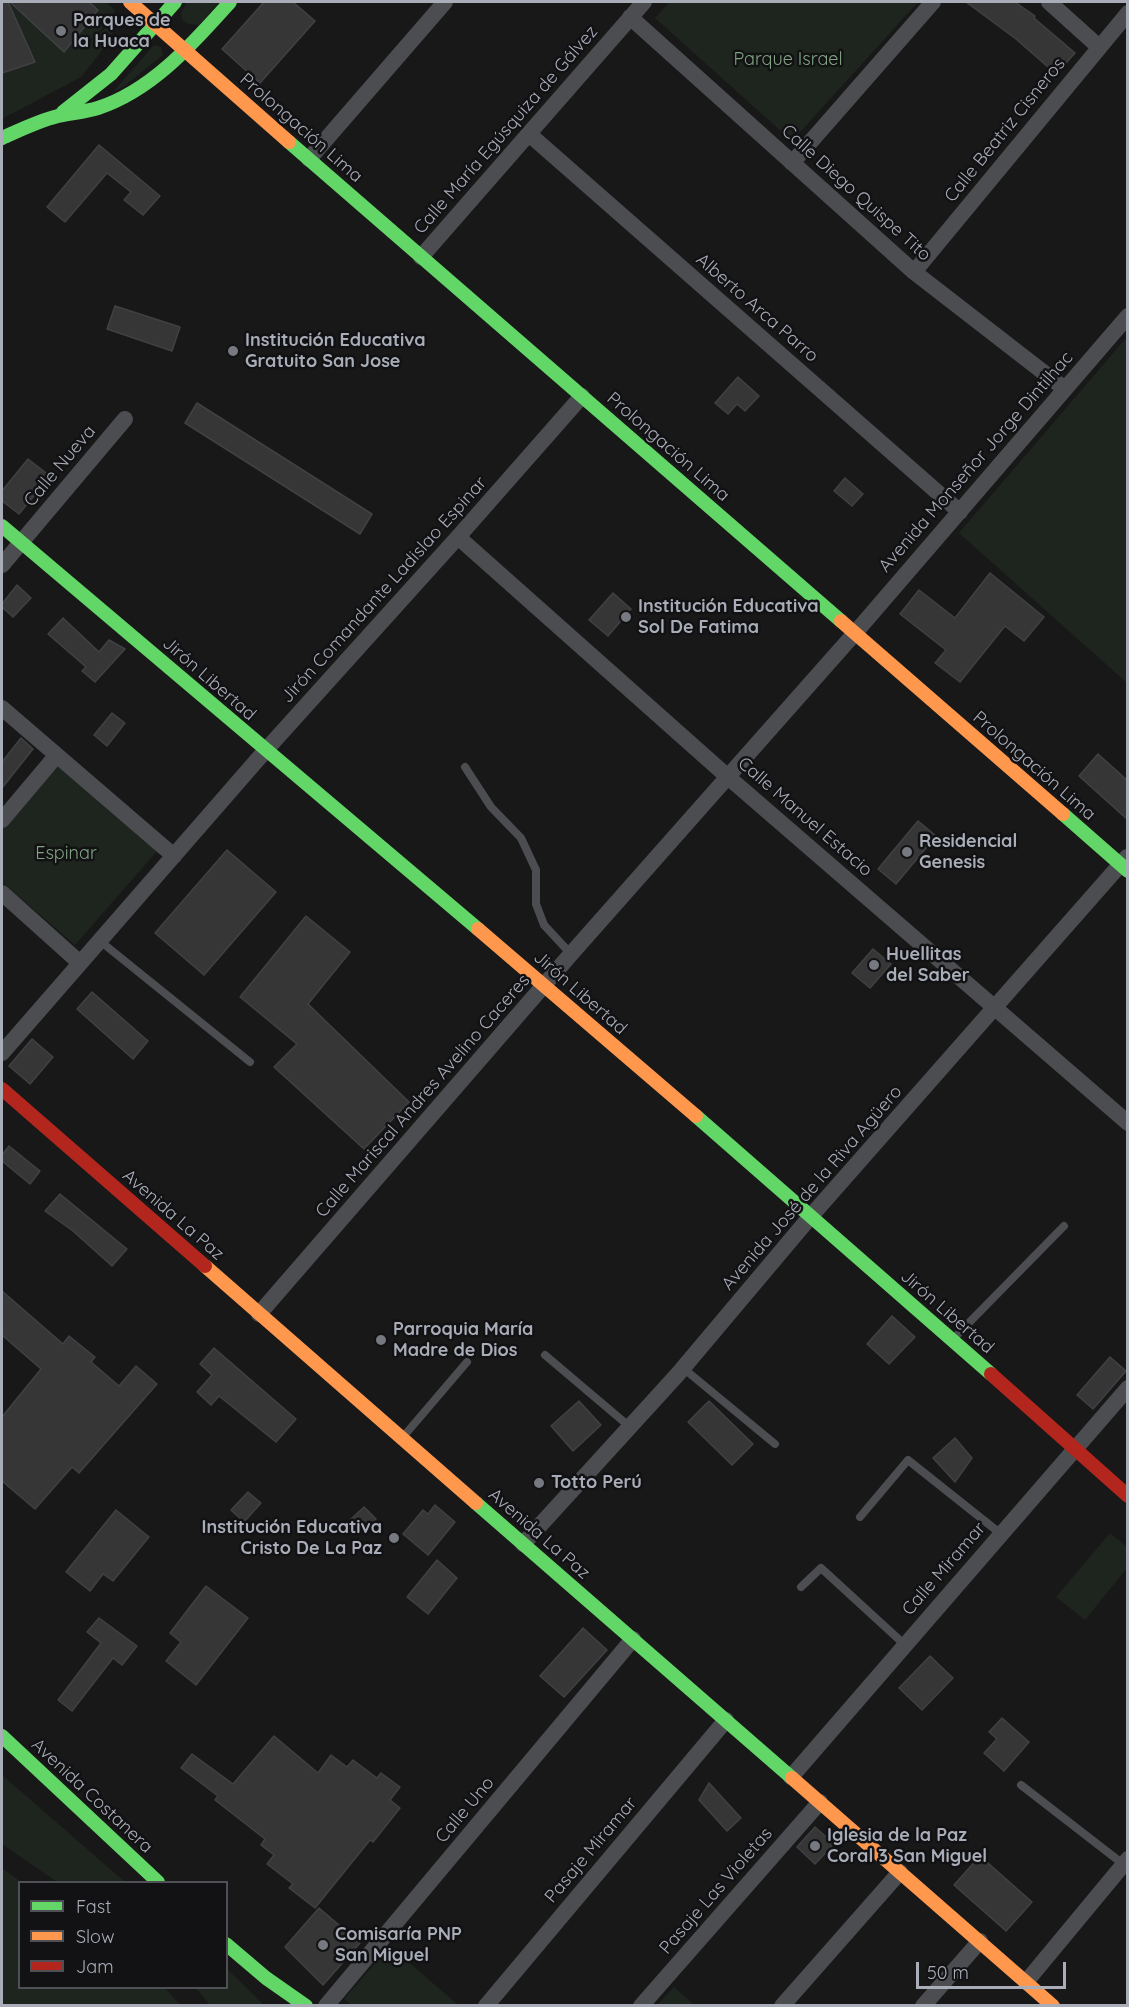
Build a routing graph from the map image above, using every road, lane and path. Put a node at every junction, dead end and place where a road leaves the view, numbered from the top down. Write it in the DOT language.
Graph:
graph roads {
  1 [pos="130,2"];
  2 [pos="230,2"];
  3 [pos="445,2"];
  4 [pos="644,2"];
  5 [pos="933,2"];
  6 [pos="1049,2"];
  7 [pos="169,4"];
  8 [pos="1128,13"];
  9 [pos="630,17"];
  10 [pos="157,24"];
  11 [pos="1099,46"];
  12 [pos="185,50"];
  13 [pos="60,115"];
  14 [pos="529,134"];
  15 [pos="2,138"];
  16 [pos="309,159"];
  17 [pos="792,163"];
  18 [pos="422,257"];
  19 [pos="914,272"];
  20 [pos="1128,316"];
  21 [pos="1065,389"];
  22 [pos="582,396"];
  23 [pos="125,419"];
  24 [pos="960,512"];
  25 [pos="2,526"];
  26 [pos="458,537"];
  27 [pos="21,543"];
  28 [pos="2,565"];
  29 [pos="855,633"];
  30 [pos="2,708"];
  31 [pos="265,751"];
  32 [pos="56,756"];
  33 [pos="465,767"];
  34 [pos="728,777"];
  35 [pos="2,819"];
  36 [pos="174,856"];
  37 [pos="1125,864"];
  38 [pos="2,893"];
  39 [pos="100,941"];
  40 [pos="571,954"];
  41 [pos="80,963"];
  42 [pos="544,986"];
  43 [pos="995,1007"];
  44 [pos="2,1053"];
  45 [pos="250,1062"];
  46 [pos="2,1089"];
  47 [pos="1128,1123"];
  48 [pos="811,1216"];
  49 [pos="1064,1226"];
  50 [pos="259,1314"];
  51 [pos="952,1340"];
  52 [pos="546,1355"];
  53 [pos="467,1362"];
  54 [pos="683,1368"];
  55 [pos="1128,1388"];
  56 [pos="630,1427"];
  57 [pos="402,1438"];
  58 [pos="775,1444"];
  59 [pos="1075,1448"];
  60 [pos="1128,1496"];
  61 [pos="860,1517"];
  62 [pos="1001,1534"];
  63 [pos="523,1544"];
  64 [pos="801,1587"];
  65 [pos="633,1639"];
  66 [pos="905,1645"];
  67 [pos="726,1720"];
  68 [pos="2,1736"];
  69 [pos="791,1777"];
  70 [pos="1021,1785"];
  71 [pos="820,1802"];
  72 [pos="1125,1861"];
  73 [pos="900,1872"];
  74 [pos="157,1881"];
  75 [pos="980,1941"];
  76 [pos="228,1946"];
  77 [pos="1026,1982"];
  78 [pos="306,2006"];
  79 [pos="326,2006"];
  80 [pos="486,2006"];
  81 [pos="640,2006"];
  82 [pos="782,2006"];
  83 [pos="923,2006"];
  84 [pos="1053,2006"];
  1 -- 10 [label="street, Prolongación Lima"];
  2 -- 12 [label="street"];
  3 -- 16 [label="street"];
  4 -- 9 [label="street, Calle María Egúsquiza de Gálvez"];
  5 -- 17 [label="street"];
  6 -- 11 [label="street"];
  7 -- 10 [label="street"];
  8 -- 11 [label="street, Calle Beatriz Cisneros"];
  9 -- 14 [label="street, Calle María Egúsquiza de Gálvez"];
  9 -- 17 [label="street, Calle Diego Quispe Tito"];
  10 -- 12 [label="street, Prolongación Lima"];
  10 -- 13 [label="street"];
  11 -- 19 [label="street, Calle Beatriz Cisneros"];
  12 -- 13 [label="street"];
  12 -- 16 [label="street, Prolongación Lima"];
  13 -- 15 [label="street"];
  14 -- 18 [label="street, Calle María Egúsquiza de Gálvez"];
  14 -- 24 [label="street, Alberto Arca Parro"];
  16 -- 18 [label="street, Prolongación Lima"];
  17 -- 19 [label="street, Calle Diego Quispe Tito"];
  18 -- 22 [label="street, Prolongación Lima"];
  19 -- 21 [label="street, Calle Diego Quispe Tito"];
  20 -- 21 [label="street, Avenida Monseñor Jorge Dintilhac"];
  21 -- 24 [label="street, Avenida Monseñor Jorge Dintilhac"];
  22 -- 26 [label="street, Jirón Comandante Ladislao Espinar"];
  22 -- 29 [label="street, Prolongación Lima"];
  23 -- 27 [label="street, Calle Nueva"];
  24 -- 29 [label="street, Avenida Monseñor Jorge Dintilhac"];
  25 -- 27 [label="street, Jirón Libertad"];
  26 -- 31 [label="street, Jirón Comandante Ladislao Espinar"];
  26 -- 34 [label="street, Calle Manuel Estacio"];
  27 -- 28 [label="street, Calle Nueva"];
  27 -- 31 [label="street, Jirón Libertad"];
  29 -- 34 [label="street, Calle Mariscal Andres Avelino Caceres"];
  29 -- 37 [label="street, Prolongación Lima"];
  30 -- 32 [label="street"];
  31 -- 36 [label="street, Jirón Comandante Ladislao Espinar"];
  31 -- 42 [label="street, Jirón Libertad"];
  32 -- 35 [label="street"];
  32 -- 36 [label="street"];
  33 -- 40 [label="lane"];
  34 -- 40 [label="street, Calle Mariscal Andres Avelino Caceres"];
  34 -- 43 [label="street, Calle Manuel Estacio"];
  36 -- 39 [label="street, Jirón Comandante Ladislao Espinar"];
  37 -- 43 [label="street, Avenida José de la Riva Agüero"];
  38 -- 41 [label="street"];
  39 -- 41 [label="street, Jirón Comandante Ladislao Espinar"];
  39 -- 45 [label="lane"];
  40 -- 42 [label="street, Calle Mariscal Andres Avelino Caceres"];
  41 -- 44 [label="street, Jirón Comandante Ladislao Espinar"];
  42 -- 48 [label="street, Jirón Libertad"];
  42 -- 50 [label="street, Calle Mariscal Andres Avelino Caceres"];
  43 -- 47 [label="street, Calle Manuel Estacio"];
  43 -- 48 [label="street, Avenida José de la Riva Agüero"];
  46 -- 50 [label="street, Avenida La Paz"];
  48 -- 51 [label="street, Jirón Libertad"];
  48 -- 54 [label="street, Avenida José de la Riva Agüero"];
  49 -- 51 [label="lane"];
  50 -- 57 [label="street, Avenida La Paz"];
  51 -- 59 [label="street, Jirón Libertad"];
  52 -- 56 [label="lane"];
  53 -- 57 [label="lane"];
  54 -- 56 [label="street, Avenida José de la Riva Agüero"];
  54 -- 58 [label="lane"];
  55 -- 59 [label="street, Calle Miramar"];
  56 -- 63 [label="street, Avenida José de la Riva Agüero"];
  57 -- 63 [label="street, Avenida La Paz"];
  59 -- 60 [label="street, Jirón Libertad"];
  59 -- 62 [label="street, Calle Miramar"];
  61 -- 62 [label="lane"];
  62 -- 66 [label="street, Calle Miramar"];
  63 -- 65 [label="street, Avenida La Paz"];
  64 -- 66 [label="lane"];
  65 -- 67 [label="street, Avenida La Paz"];
  65 -- 79 [label="street, Calle Uno"];
  66 -- 69 [label="street, Calle Miramar"];
  67 -- 69 [label="street, Avenida La Paz"];
  67 -- 80 [label="street, Pasaje Miramar"];
  68 -- 74 [label="street, Avenida Costanera"];
  69 -- 71 [label="street, Avenida La Paz"];
  70 -- 72 [label="lane"];
  71 -- 73 [label="street, Avenida La Paz"];
  71 -- 81 [label="street, Pasaje Las Violetas"];
  72 -- 77 [label="street"];
  73 -- 75 [label="street, Avenida La Paz"];
  73 -- 82 [label="street"];
  75 -- 77 [label="street, Avenida La Paz"];
  75 -- 83 [label="street"];
  76 -- 78 [label="street"];
  77 -- 84 [label="street, Avenida La Paz"];
}
